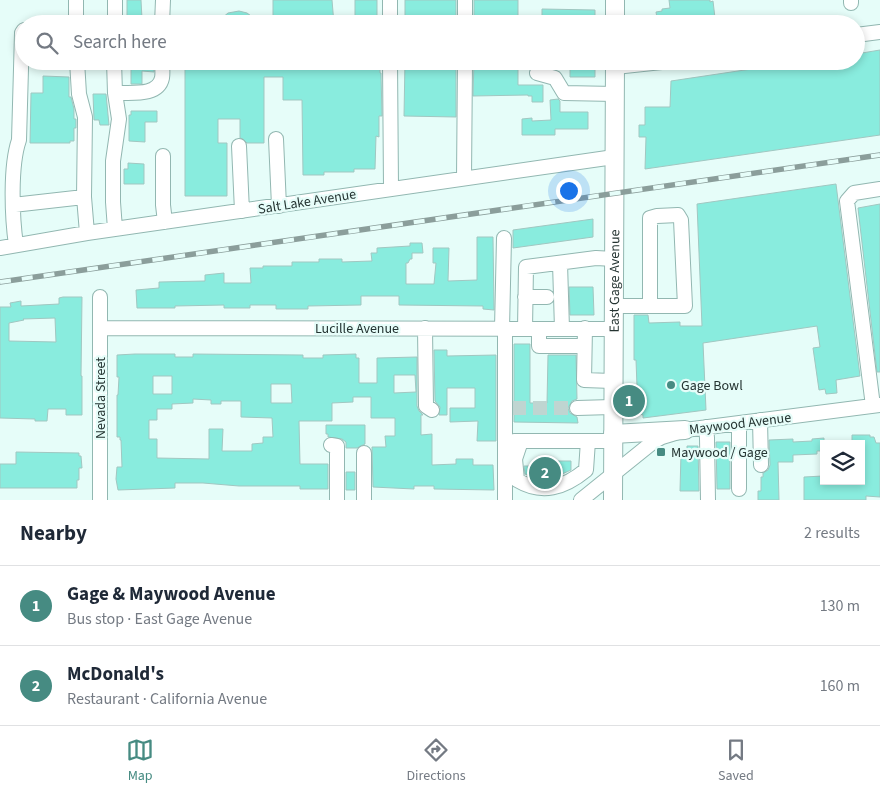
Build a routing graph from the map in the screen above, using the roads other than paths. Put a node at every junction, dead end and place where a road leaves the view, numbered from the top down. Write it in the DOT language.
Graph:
graph roads {
  1 [pos="76,0"];
  2 [pos="115,0"];
  3 [pos="163,0"];
  4 [pos="390,0"];
  5 [pos="465,0"];
  6 [pos="615,0"];
  7 [pos="76,15"];
  8 [pos="115,15"];
  9 [pos="162,15"];
  10 [pos="390,15"];
  11 [pos="465,15"];
  12 [pos="615,15"];
  13 [pos="880,32"];
  14 [pos="865,34"];
  15 [pos="21,70"];
  16 [pos="78,70"];
  17 [pos="114,70"];
  18 [pos="162,70"];
  19 [pos="390,70"];
  20 [pos="465,70"];
  21 [pos="615,70"];
  22 [pos="537,73"];
  23 [pos="115,93"];
  24 [pos="615,94"];
  25 [pos="276,139"];
  26 [pos="239,146"];
  27 [pos="163,156"];
  28 [pos="614,157"];
  29 [pos="464,178"];
  30 [pos="390,188"];
  31 [pos="880,189"];
  32 [pos="84,198"];
  33 [pos="13,205"];
  34 [pos="279,206"];
  35 [pos="242,211"];
  36 [pos="165,222"];
  37 [pos="115,229"];
  38 [pos="87,233"];
  39 [pos="504,238"];
  40 [pos="16,245"];
  41 [pos="0,248"];
  42 [pos="614,259"];
  43 [pos="560,262"];
  44 [pos="525,296"];
  45 [pos="547,296"];
  46 [pos="100,297"];
  47 [pos="613,306"];
  48 [pos="650,306"];
  49 [pos="100,328"];
  50 [pos="425,328"];
  51 [pos="585,328"];
  52 [pos="504,329"];
  53 [pos="524,329"];
  54 [pos="539,329"];
  55 [pos="562,329"];
  56 [pos="613,329"];
  57 [pos="584,346"];
  58 [pos="612,381"];
  59 [pos="876,405"];
  60 [pos="612,407"];
  61 [pos="577,408"];
  62 [pos="432,410"];
  63 [pos="760,420"];
  64 [pos="738,423"];
  65 [pos="706,427"];
  66 [pos="684,430"];
  67 [pos="613,438"];
  68 [pos="505,441"];
  69 [pos="521,441"];
  70 [pos="588,441"];
  71 [pos="331,445"];
  72 [pos="364,453"];
  73 [pos="761,465"];
  74 [pos="613,474"];
  75 [pos="739,489"];
  76 [pos="100,500"];
  77 [pos="338,500"];
  78 [pos="364,500"];
  79 [pos="505,500"];
  80 [pos="581,500"];
  81 [pos="613,500"];
  82 [pos="708,500"];
  1 -- 7 [label="street"];
  2 -- 8 [label="street"];
  3 -- 9 [label="street"];
  4 -- 10 [label="street"];
  5 -- 11 [label="street"];
  6 -- 12 [label="main road"];
  13 -- 14 [label="street"];
  15 -- 33 [label="street"];
  16 -- 32 [label="street"];
  17 -- 23 [label="street"];
  18 -- 23 [label="street"];
  19 -- 30 [label="street"];
  20 -- 29 [label="street"];
  21 -- 24 [label="main road, East Gage Avenue"];
  22 -- 24 [label="street"];
  23 -- 37 [label="street"];
  24 -- 28 [label="main road, East Gage Avenue"];
  25 -- 34 [label="street"];
  26 -- 35 [label="street"];
  27 -- 36 [label="street"];
  28 -- 29 [label="street, Salt Lake Avenue"];
  28 -- 42 [label="main road, East Gage Avenue"];
  29 -- 30 [label="street, Salt Lake Avenue"];
  30 -- 34 [label="street, Salt Lake Avenue"];
  31 -- 59 [label="street"];
  32 -- 33 [label="street"];
  32 -- 38 [label="street"];
  33 -- 40 [label="street"];
  34 -- 35 [label="street, Salt Lake Avenue"];
  35 -- 36 [label="street, Salt Lake Avenue"];
  36 -- 37 [label="street, Salt Lake Avenue"];
  37 -- 38 [label="street, Salt Lake Avenue"];
  38 -- 40 [label="street, Salt Lake Avenue"];
  39 -- 52 [label="street"];
  40 -- 41 [label="street, Salt Lake Avenue"];
  42 -- 43 [label="street"];
  42 -- 47 [label="main road, East Gage Avenue"];
  43 -- 44 [label="street"];
  43 -- 55 [label="street"];
  44 -- 45 [label="street"];
  44 -- 53 [label="street"];
  46 -- 49 [label="street, Nevada Street"];
  47 -- 48 [label="street"];
  47 -- 56 [label="main road, East Gage Avenue"];
  48 -- 48 [label="street"];
  49 -- 50 [label="street, Lucille Avenue"];
  49 -- 76 [label="street, Nevada Street"];
  50 -- 52 [label="street, Lucille Avenue"];
  50 -- 62 [label="street"];
  51 -- 55 [label="street, Lucille Avenue"];
  51 -- 56 [label="street, Lucille Avenue"];
  51 -- 57 [label="street"];
  52 -- 53 [label="street, Lucille Avenue"];
  52 -- 68 [label="street"];
  53 -- 54 [label="street, Lucille Avenue"];
  54 -- 55 [label="street, Lucille Avenue"];
  54 -- 57 [label="street"];
  56 -- 58 [label="main road, East Gage Avenue"];
  57 -- 58 [label="street"];
  58 -- 60 [label="main road, East Gage Avenue"];
  59 -- 63 [label="street, Maywood Avenue"];
  60 -- 61 [label="street"];
  60 -- 67 [label="main road, East Gage Avenue"];
  63 -- 64 [label="street, Maywood Avenue"];
  63 -- 73 [label="street"];
  64 -- 65 [label="street, Maywood Avenue"];
  64 -- 75 [label="street"];
  65 -- 66 [label="street, Maywood Avenue"];
  65 -- 82 [label="street"];
  66 -- 67 [label="main road"];
  66 -- 74 [label="street, Maywood Avenue"];
  67 -- 70 [label="street"];
  67 -- 74 [label="main road, East Gage Avenue"];
  68 -- 69 [label="street"];
  68 -- 79 [label="street"];
  69 -- 70 [label="street"];
  69 -- 70 [label="street"];
  71 -- 77 [label="street"];
  72 -- 78 [label="street"];
  74 -- 80 [label="street, Maywood Avenue"];
  74 -- 81 [label="main road, East Gage Avenue"];
}
